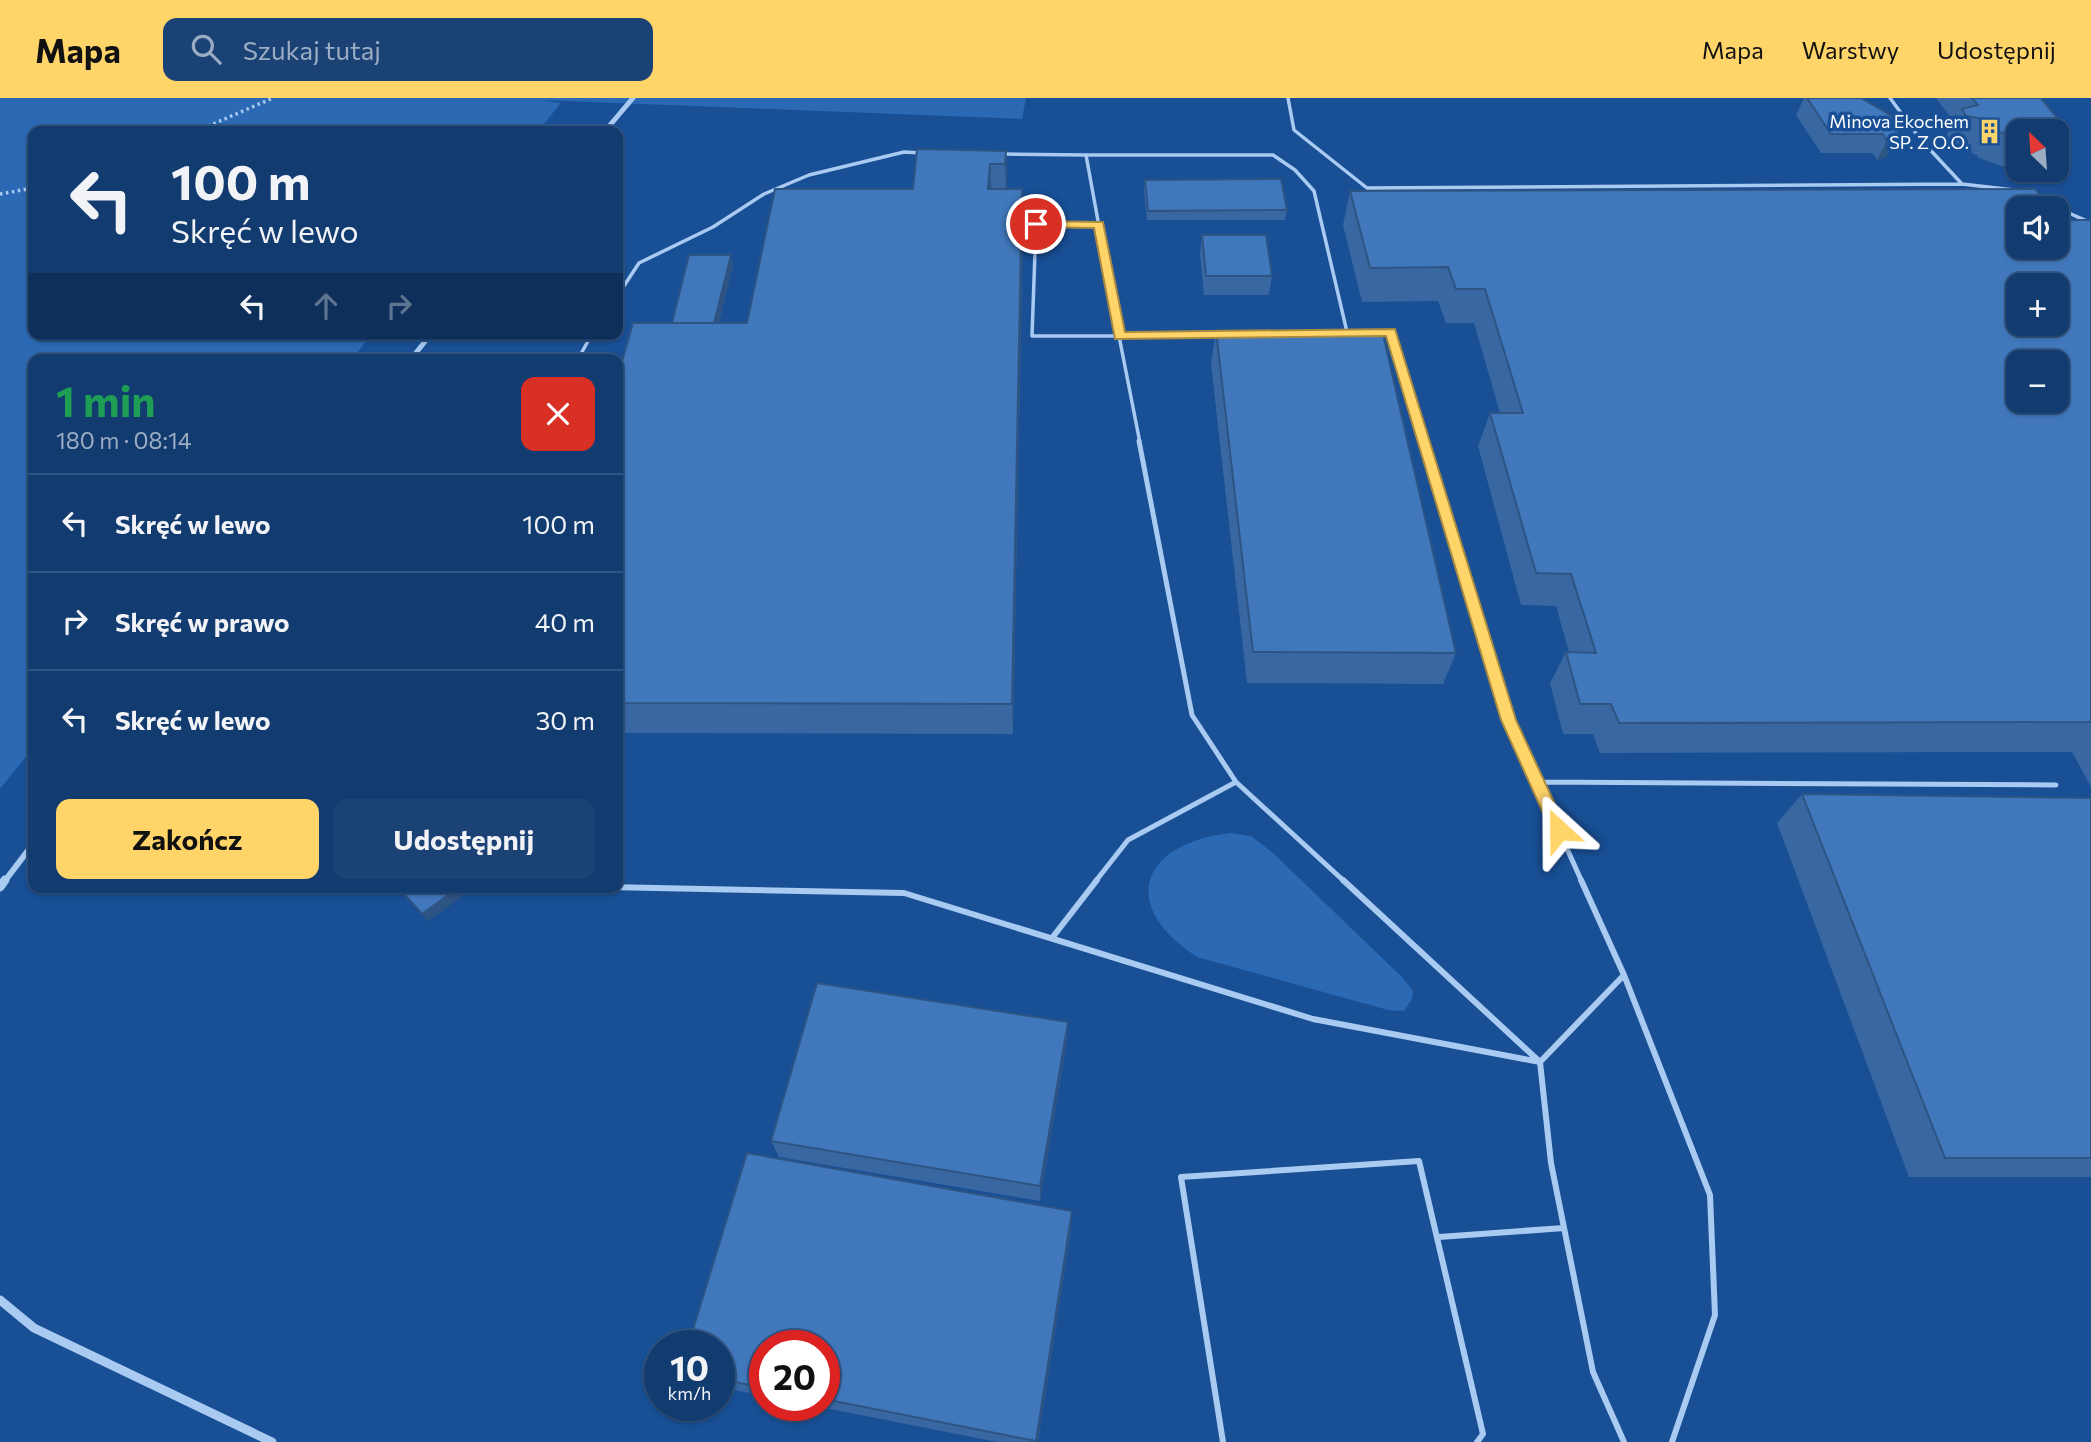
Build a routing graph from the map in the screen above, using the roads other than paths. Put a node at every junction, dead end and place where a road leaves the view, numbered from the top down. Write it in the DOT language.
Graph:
graph roads {
  1 [pos="634,98"];
  2 [pos="1288,98"];
  3 [pos="1890,98"];
  4 [pos="609,126"];
  5 [pos="930,153"];
  6 [pos="995,154"];
  7 [pos="1086,155"];
  8 [pos="1962,184"];
  9 [pos="2019,191"];
  10 [pos="2069,213"];
  11 [pos="2091,223"];
  12 [pos="1099,225"];
  13 [pos="623,287"];
  14 [pos="1333,332"];
  15 [pos="1347,332"];
  16 [pos="1358,332"];
  17 [pos="1368,332"];
  18 [pos="1226,334"];
  19 [pos="1119,336"];
  20 [pos="426,340"];
  21 [pos="415,354"];
  22 [pos="1236,782"];
  23 [pos="1537,782"];
  24 [pos="2056,785"];
  25 [pos="28,851"];
  26 [pos="0,887"];
  27 [pos="623,887"];
  28 [pos="1052,939"];
  29 [pos="1624,975"];
  30 [pos="1539,1062"];
  31 [pos="1564,1228"];
  32 [pos="1439,1237"];
  33 [pos="0,1300"];
  34 [pos="272,1442"];
  35 [pos="1223,1442"];
  36 [pos="1477,1442"];
  37 [pos="1624,1442"];
  38 [pos="1672,1442"];
  1 -- 4 [label="street"];
  2 -- 8 [label="lane"];
  3 -- 8 [label="lane"];
  5 -- 13 [label="lane"];
  6 -- 7 [label="lane"];
  7 -- 12 [label="lane"];
  7 -- 15 [label="lane"];
  8 -- 9 [label="lane"];
  10 -- 11 [label="lane"];
  12 -- 19 [label="lane"];
  12 -- 19 [label="lane"];
  14 -- 15 [label="lane"];
  15 -- 16 [label="lane"];
  17 -- 23 [label="lane"];
  18 -- 19 [label="lane"];
  19 -- 22 [label="lane"];
  20 -- 21 [label="street"];
  22 -- 28 [label="lane"];
  22 -- 30 [label="lane"];
  23 -- 24 [label="lane"];
  23 -- 29 [label="lane"];
  25 -- 26 [label="street"];
  27 -- 28 [label="lane"];
  28 -- 30 [label="lane"];
  29 -- 30 [label="lane"];
  29 -- 38 [label="lane"];
  30 -- 31 [label="lane"];
  31 -- 32 [label="lane"];
  31 -- 37 [label="lane"];
  32 -- 35 [label="lane"];
  32 -- 36 [label="lane"];
  33 -- 34 [label="street"];
}
